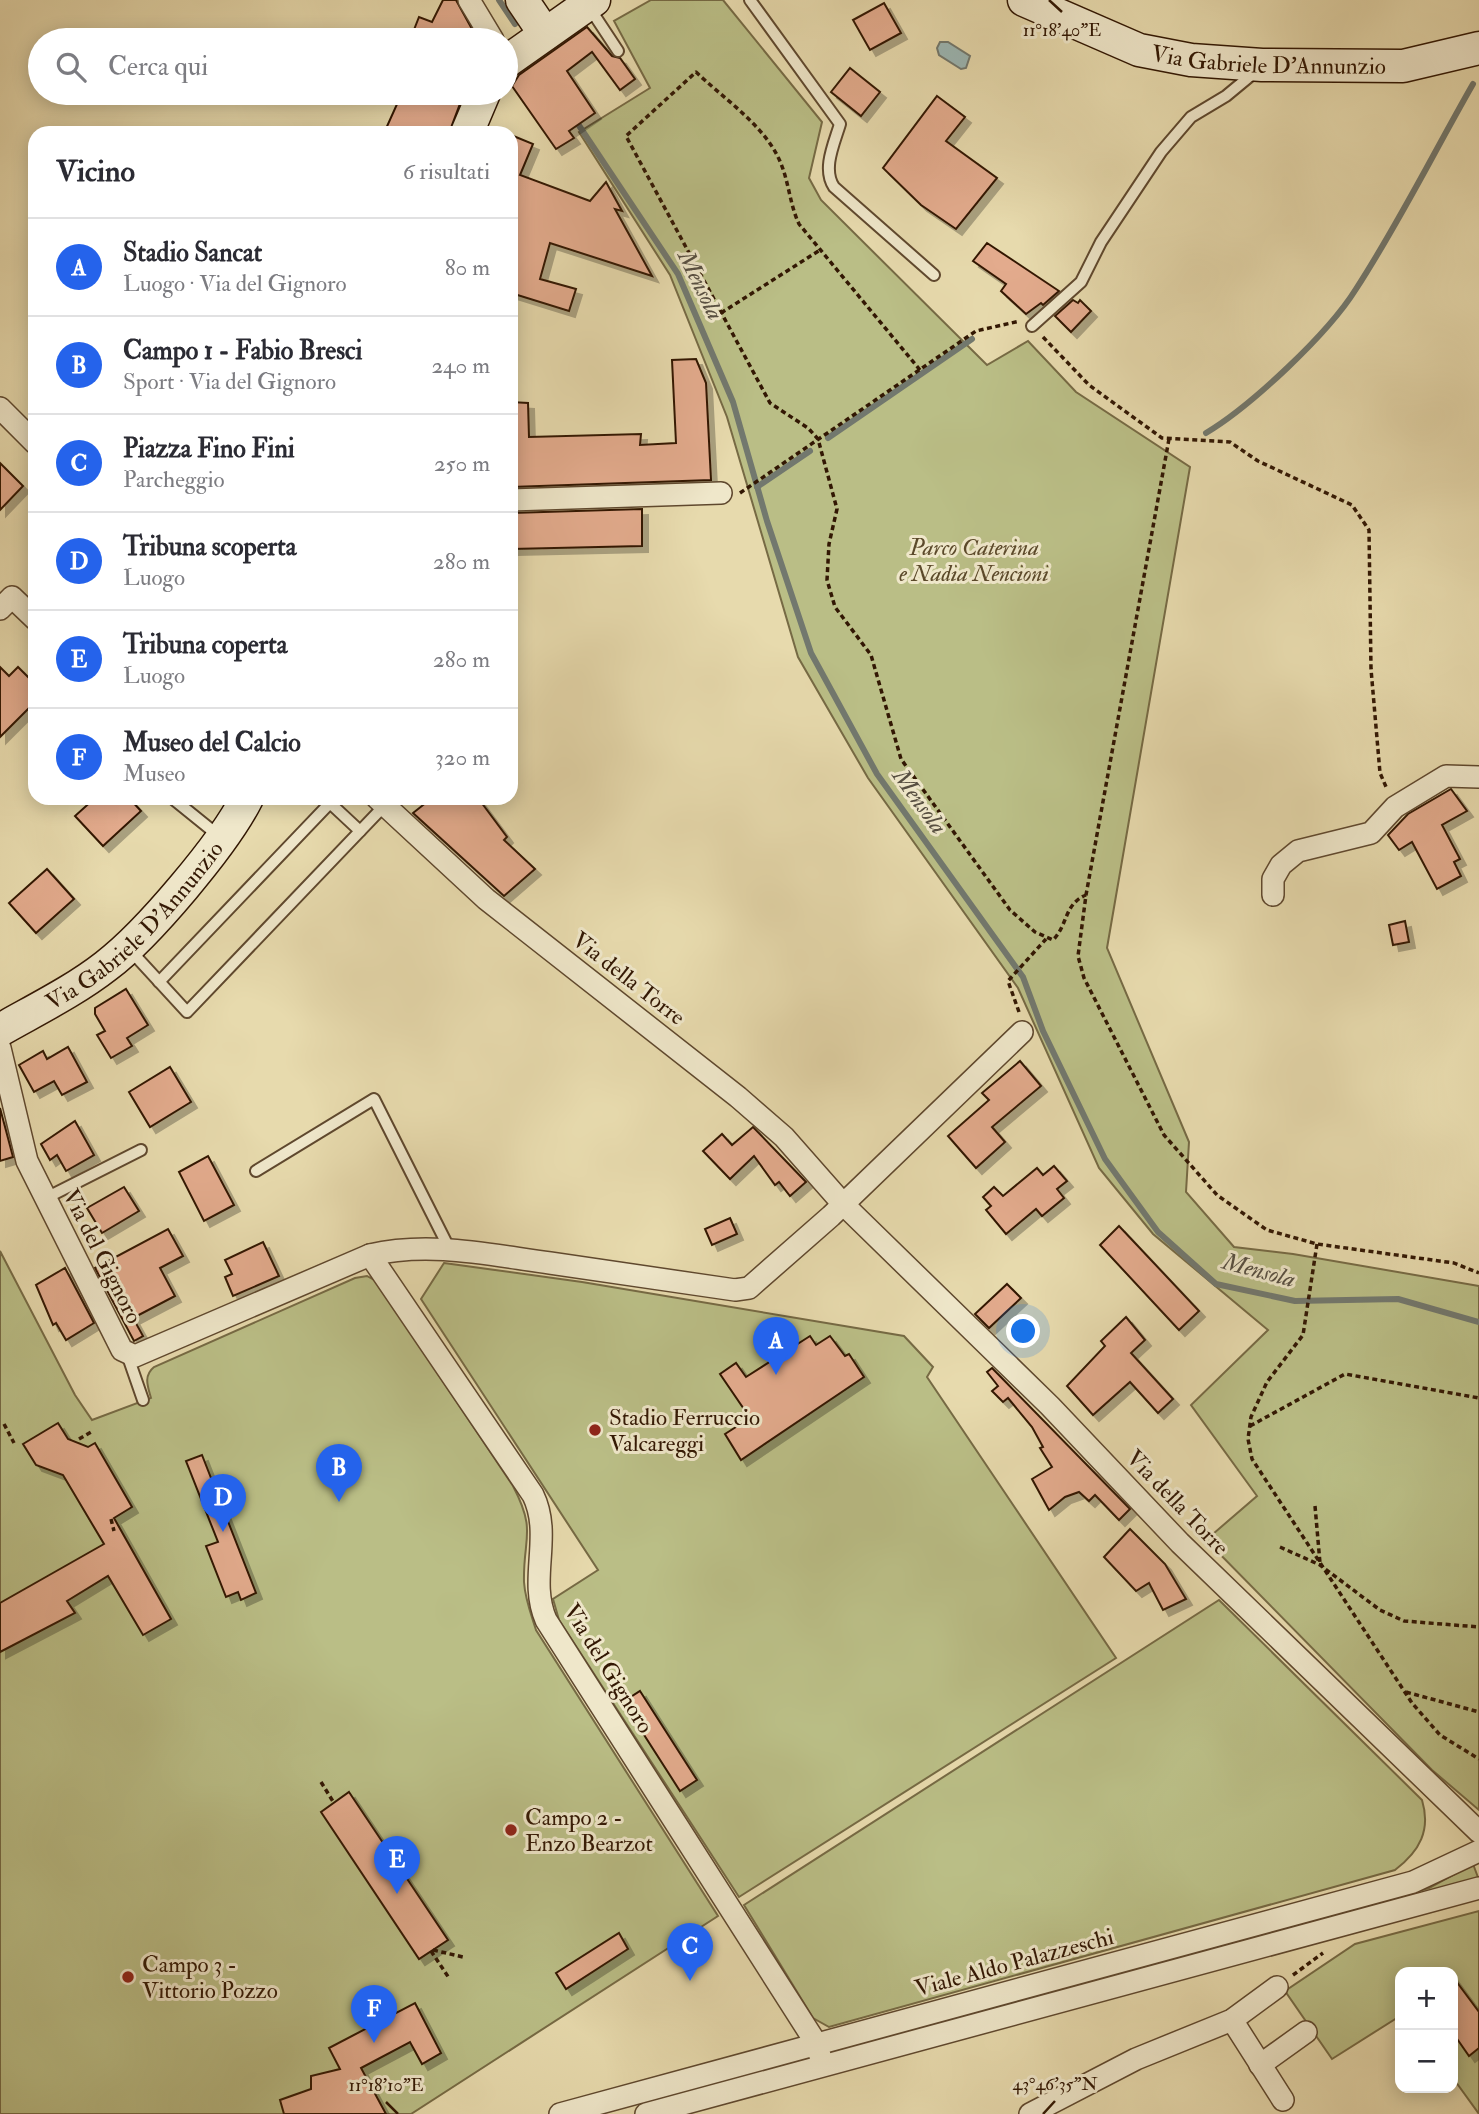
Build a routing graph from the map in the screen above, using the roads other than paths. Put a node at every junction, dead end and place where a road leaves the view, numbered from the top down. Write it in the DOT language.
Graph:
graph roads {
  1 [pos="469,0"];
  2 [pos="522,0"];
  3 [pos="750,0"];
  4 [pos="1024,0"];
  5 [pos="591,2"];
  6 [pos="499,28"];
  7 [pos="519,46"];
  8 [pos="1479,48"];
  9 [pos="618,51"];
  10 [pos="1262,65"];
  11 [pos="479,105"];
  12 [pos="470,126"];
  13 [pos="934,275"];
  14 [pos="1032,326"];
  15 [pos="0,408"];
  16 [pos="28,436"];
  17 [pos="720,494"];
  18 [pos="518,500"];
  19 [pos="6,603"];
  20 [pos="28,614"];
  21 [pos="1479,777"];
  22 [pos="181,805"];
  23 [pos="242,805"];
  24 [pos="328,805"];
  25 [pos="332,805"];
  26 [pos="379,805"];
  27 [pos="384,805"];
  28 [pos="360,831"];
  29 [pos="221,838"];
  30 [pos="1273,895"];
  31 [pos="128,948"];
  32 [pos="159,982"];
  33 [pos="0,1030"];
  34 [pos="1022,1032"];
  35 [pos="0,1048"];
  36 [pos="141,1150"];
  37 [pos="256,1171"];
  38 [pos="44,1199"];
  39 [pos="843,1204"];
  40 [pos="450,1250"];
  41 [pos="370,1255"];
  42 [pos="127,1354"];
  43 [pos="142,1400"];
  44 [pos="1479,1832"];
  45 [pos="1479,1851"];
  46 [pos="1479,1888"];
  47 [pos="1277,1987"];
  48 [pos="1232,2021"];
  49 [pos="1306,2032"];
  50 [pos="816,2043"];
  51 [pos="1260,2064"];
  52 [pos="823,2065"];
  53 [pos="1283,2100"];
  54 [pos="560,2114"];
  55 [pos="646,2114"];
  56 [pos="1030,2114"];
  1 -- 6 [label="street"];
  2 -- 7 [label="street"];
  3 -- 13 [label="lane"];
  4 -- 10 [label="street, Via Gabriele D'Annunzio"];
  5 -- 7 [label="street"];
  5 -- 9 [label="lane"];
  8 -- 10 [label="street, Via Gabriele D'Annunzio"];
  10 -- 14 [label="lane"];
  11 -- 12 [label="street"];
  15 -- 16 [label="street"];
  17 -- 18 [label="street"];
  19 -- 20 [label="street"];
  21 -- 30 [label="street"];
  22 -- 29 [label="lane"];
  23 -- 29 [label="street, Via Gabriele D'Annunzio"];
  24 -- 32 [label="lane"];
  25 -- 28 [label="lane"];
  26 -- 28 [label="lane"];
  27 -- 39 [label="street, Via della Torre"];
  28 -- 32 [label="lane"];
  29 -- 31 [label="street, Via Gabriele D'Annunzio"];
  31 -- 32 [label="lane"];
  31 -- 33 [label="street, Via Gabriele D'Annunzio"];
  34 -- 39 [label="street"];
  35 -- 38 [label="street, Via del Gignoro"];
  36 -- 38 [label="lane"];
  37 -- 40 [label="lane"];
  38 -- 42 [label="street, Via del Gignoro"];
  39 -- 40 [label="street, Via del Gignoro"];
  39 -- 44 [label="street, Via della Torre"];
  40 -- 41 [label="street, Via del Gignoro"];
  41 -- 42 [label="street, Via del Gignoro"];
  41 -- 50 [label="street, Via del Gignoro"];
  42 -- 43 [label="lane"];
  45 -- 50 [label="street, Viale Aldo Palazzeschi"];
  46 -- 52 [label="street"];
  47 -- 48 [label="street"];
  48 -- 51 [label="street"];
  48 -- 56 [label="street"];
  49 -- 51 [label="street"];
  50 -- 52 [label="street, Via del Gignoro"];
  50 -- 54 [label="street, Viale Aldo Palazzeschi"];
  51 -- 53 [label="street"];
  52 -- 55 [label="street"];
}
